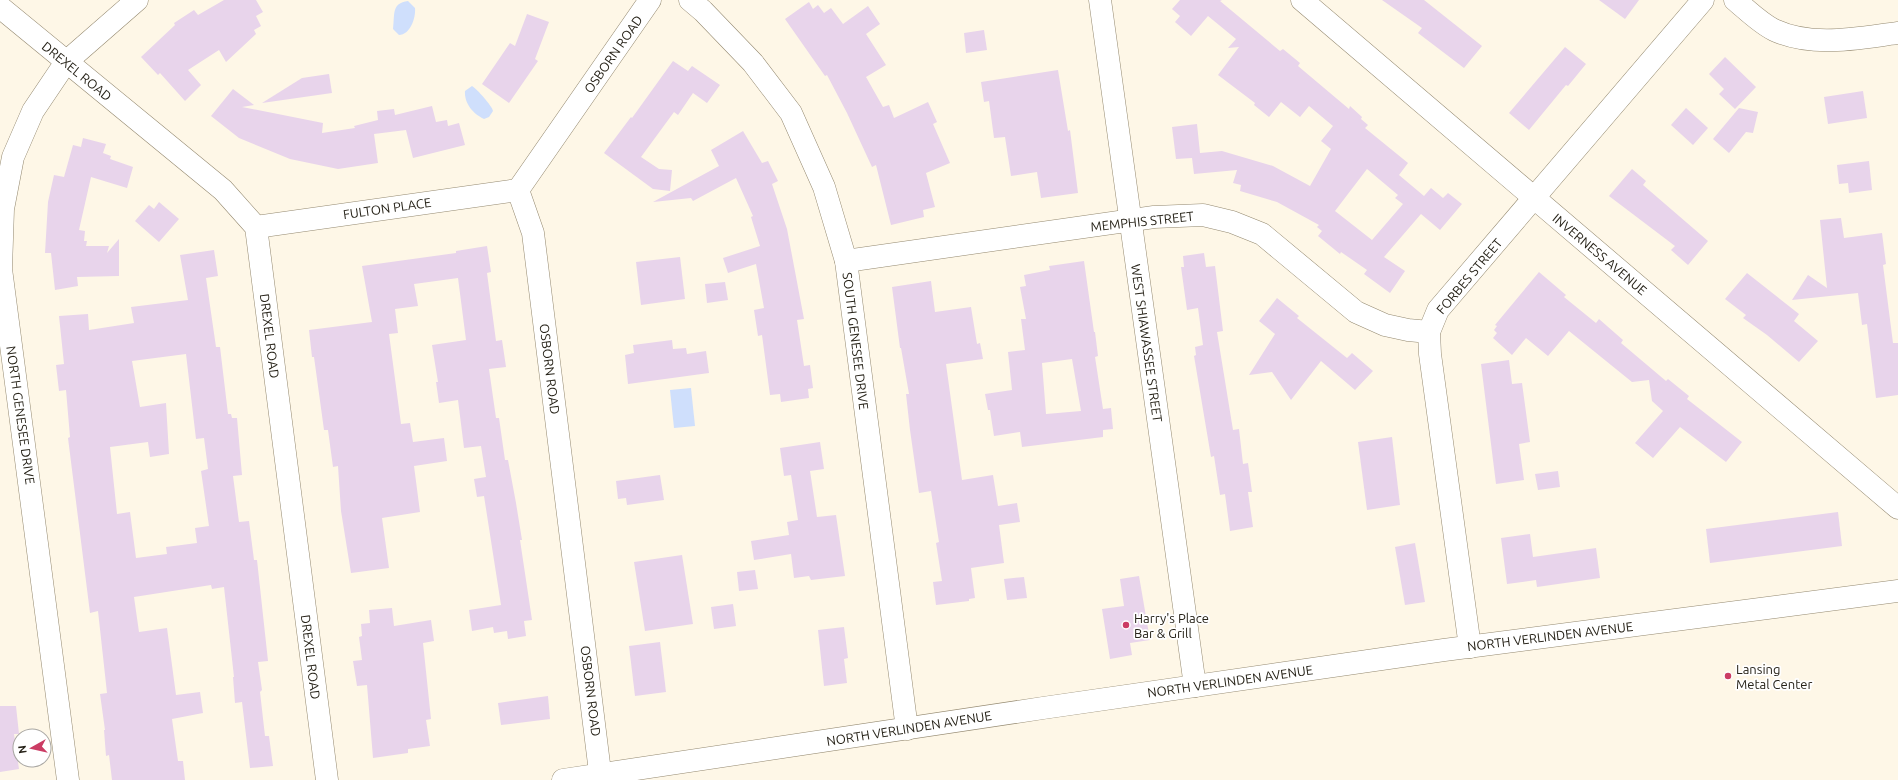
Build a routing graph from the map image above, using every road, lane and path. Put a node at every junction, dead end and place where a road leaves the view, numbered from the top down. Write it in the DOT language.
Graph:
graph roads {
  1 [pos="137,0"];
  2 [pos="650,0"];
  3 [pos="690,0"];
  4 [pos="1302,0"];
  5 [pos="1703,0"];
  6 [pos="1735,0"];
  7 [pos="1102,2"];
  8 [pos="0,7"];
  9 [pos="1898,33"];
  10 [pos="66,62"];
  11 [pos="518,190"];
  12 [pos="1533,198"];
  13 [pos="1129,220"];
  14 [pos="256,227"];
  15 [pos="846,261"];
  16 [pos="1429,332"];
  17 [pos="8,378"];
  18 [pos="1898,508"];
  19 [pos="1898,591"];
  20 [pos="1470,646"];
  21 [pos="1195,686"];
  22 [pos="906,729"];
  23 [pos="601,778"];
  24 [pos="68,780"];
  25 [pos="327,780"];
  26 [pos="562,780"];
  1 -- 10 [label="street, NORTH GENESEE DRIVE"];
  2 -- 11 [label="street, OSBORN ROAD"];
  3 -- 15 [label="street, SOUTH GENESEE DRIVE"];
  4 -- 12 [label="street, INVERNESS AVENUE"];
  5 -- 12 [label="street, FORBES STREET"];
  6 -- 9 [label="street"];
  7 -- 13 [label="street, WEST SHIAWASSEE STREET"];
  8 -- 10 [label="street, DREXEL ROAD"];
  10 -- 14 [label="street, DREXEL ROAD"];
  10 -- 17 [label="street, NORTH GENESEE DRIVE"];
  11 -- 14 [label="street, FULTON PLACE"];
  11 -- 23 [label="street, OSBORN ROAD"];
  12 -- 16 [label="street, FORBES STREET"];
  12 -- 18 [label="street, INVERNESS AVENUE"];
  13 -- 15 [label="street, MEMPHIS STREET"];
  13 -- 16 [label="street, MEMPHIS STREET"];
  13 -- 21 [label="street, WEST SHIAWASSEE STREET"];
  14 -- 25 [label="street, DREXEL ROAD"];
  15 -- 22 [label="street, SOUTH GENESEE DRIVE"];
  16 -- 20 [label="street, FORBES STREET"];
  17 -- 24 [label="street, NORTH GENESEE DRIVE"];
  19 -- 20 [label="street, NORTH VERLINDEN AVENUE"];
  20 -- 21 [label="street, NORTH VERLINDEN AVENUE"];
  21 -- 22 [label="street, NORTH VERLINDEN AVENUE"];
  22 -- 23 [label="street, NORTH VERLINDEN AVENUE"];
  23 -- 26 [label="street, NORTH VERLINDEN AVENUE"];
}
